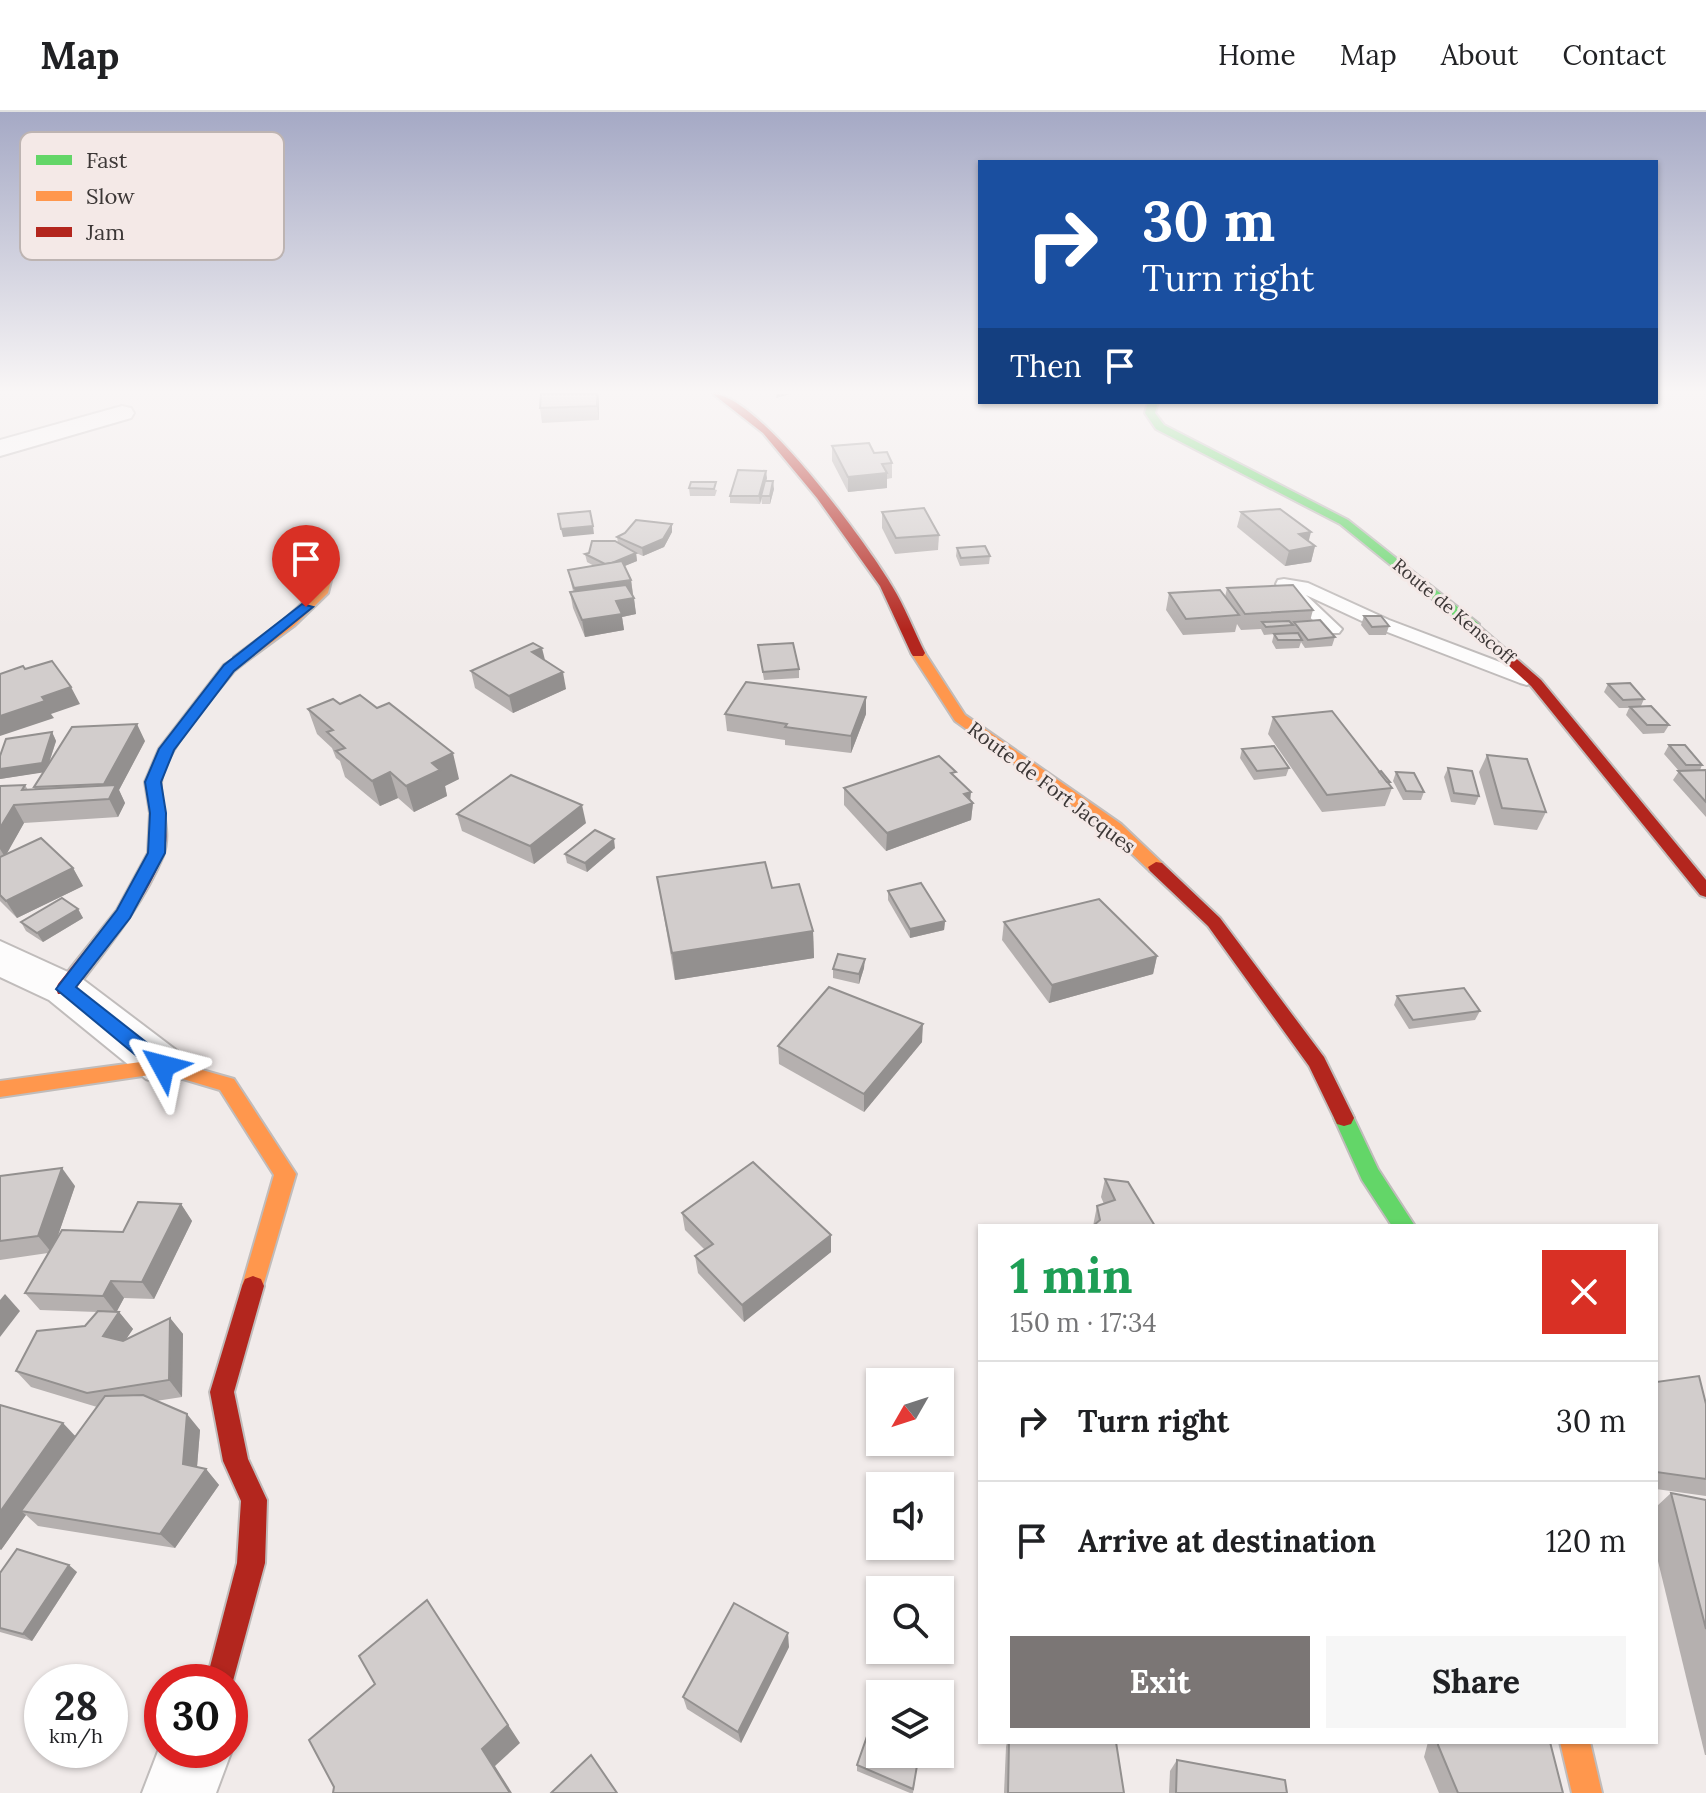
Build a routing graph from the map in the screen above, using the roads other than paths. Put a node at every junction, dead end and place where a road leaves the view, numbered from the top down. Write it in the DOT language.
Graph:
graph roads {
  1 [pos="801,472"];
  2 [pos="1248,472"];
  3 [pos="329,564"];
  4 [pos="1333,629"];
  5 [pos="1536,683"];
  6 [pos="1706,891"];
  7 [pos="0,956"];
  8 [pos="65,989"];
  9 [pos="163,1066"];
  10 [pos="0,1089"];
  11 [pos="1403,1224"];
  12 [pos="225,1664"];
  13 [pos="1575,1744"];
  14 [pos="188,1768"];
  15 [pos="179,1793"];
  16 [pos="1587,1793"];
  1 -- 11 [label="street, Route de Fort Jacques"];
  2 -- 5 [label="street, Route de Kenscoff"];
  3 -- 8 [label="street"];
  4 -- 5 [label="lane"];
  5 -- 6 [label="street, Route de Kenscoff"];
  7 -- 8 [label="street"];
  8 -- 9 [label="street"];
  9 -- 10 [label="street"];
  9 -- 12 [label="street"];
  13 -- 16 [label="street"];
  14 -- 15 [label="street"];
}
